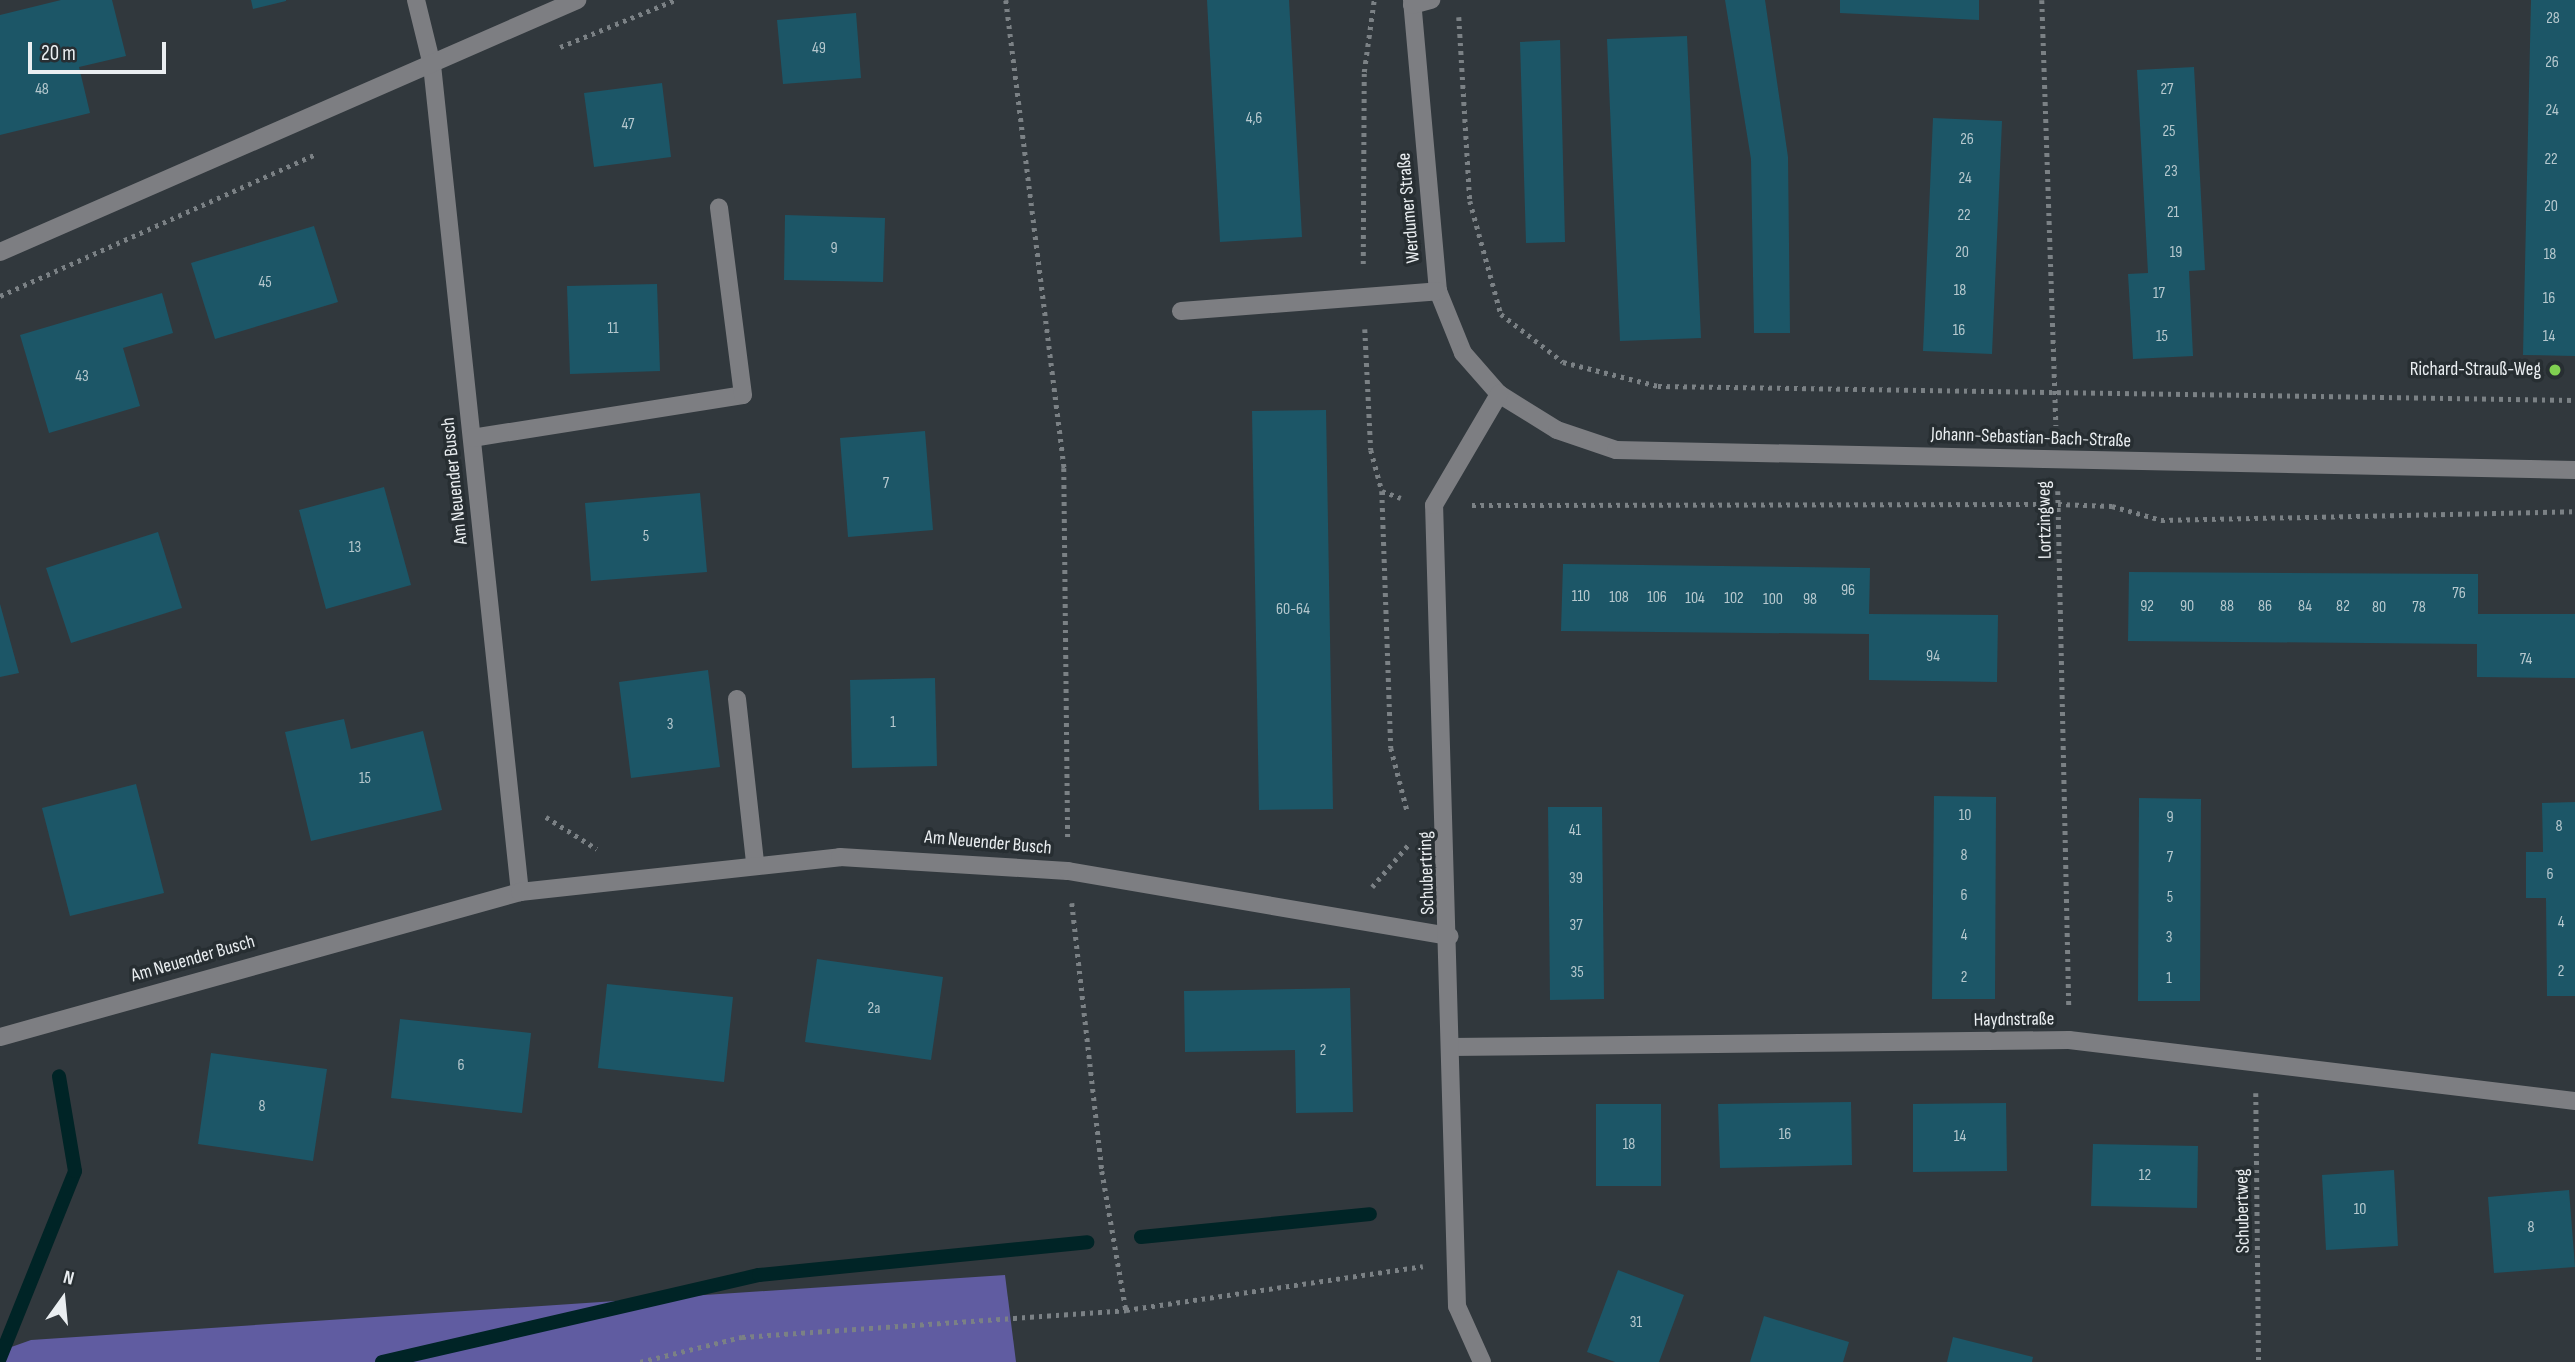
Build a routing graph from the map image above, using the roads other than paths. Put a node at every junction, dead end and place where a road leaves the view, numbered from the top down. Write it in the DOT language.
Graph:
graph roads {
  1 [pos="416,0"];
  2 [pos="577,0"];
  3 [pos="1432,0"];
  4 [pos="1412,2"];
  5 [pos="432,65"];
  6 [pos="719,208"];
  7 [pos="0,252"];
  8 [pos="1438,291"];
  9 [pos="1181,311"];
  10 [pos="1499,394"];
  11 [pos="472,438"];
  12 [pos="2575,470"];
  13 [pos="737,699"];
  14 [pos="755,863"];
  15 [pos="520,892"];
  16 [pos="1450,936"];
  17 [pos="0,1037"];
  18 [pos="1450,1047"];
  19 [pos="2575,1101"];
  20 [pos="1476,1358"];
  1 -- 5 [label="street, Am Neuender Busch"];
  2 -- 5 [label="street"];
  3 -- 4 [label="street"];
  4 -- 8 [label="street, Werdumer Straße"];
  5 -- 7 [label="street"];
  5 -- 11 [label="street, Am Neuender Busch"];
  6 -- 11 [label="street"];
  8 -- 9 [label="street"];
  8 -- 10 [label="street, Werdumer Straße"];
  10 -- 12 [label="street, Johann-Sebastian-Bach-Straße"];
  10 -- 16 [label="street, Schubertring"];
  11 -- 15 [label="street, Am Neuender Busch"];
  13 -- 14 [label="street"];
  14 -- 15 [label="street, Am Neuender Busch"];
  14 -- 16 [label="street, Am Neuender Busch"];
  15 -- 17 [label="street, Am Neuender Busch"];
  16 -- 18 [label="street, Schubertring"];
  18 -- 19 [label="street, Haydnstraße"];
  18 -- 20 [label="street, Schubertring"];
}
